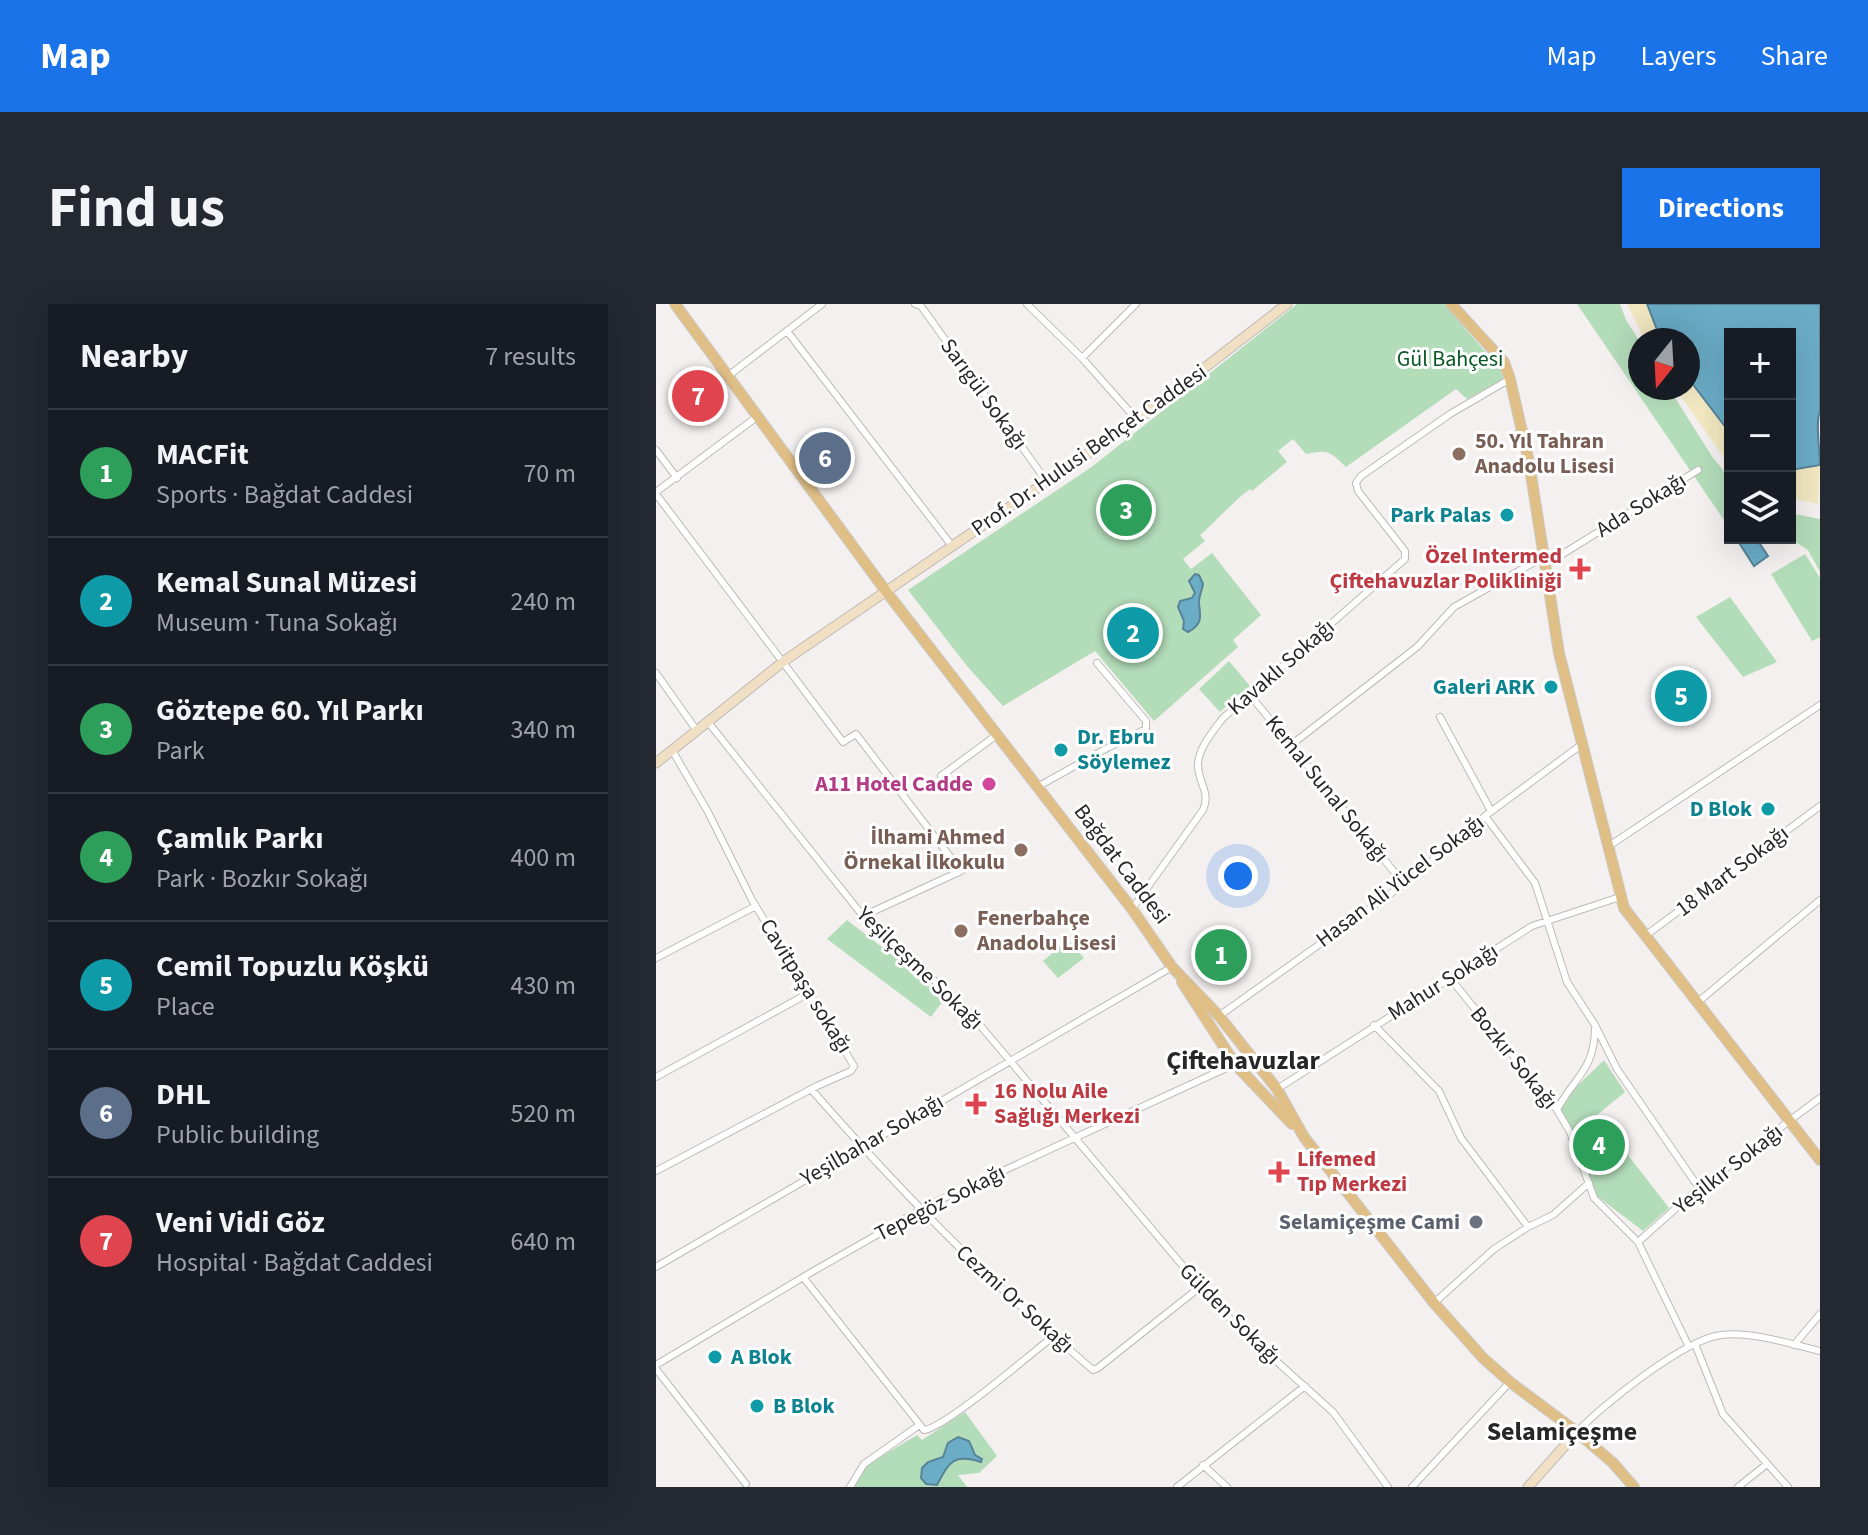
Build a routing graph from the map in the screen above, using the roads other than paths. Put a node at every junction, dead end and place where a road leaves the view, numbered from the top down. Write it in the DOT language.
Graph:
graph roads {
  1 [pos="675,304"];
  2 [pos="822,304"];
  3 [pos="1027,304"];
  4 [pos="1136,304"];
  5 [pos="1451,304"];
  6 [pos="918,305"];
  7 [pos="1285,305"];
  8 [pos="787,331"];
  9 [pos="1082,358"];
  10 [pos="728,376"];
  11 [pos="1510,379"];
  12 [pos="758,416"];
  13 [pos="1137,420"];
  14 [pos="656,450"];
  15 [pos="1698,470"];
  16 [pos="677,478"];
  17 [pos="1047,482"];
  18 [pos="656,493"];
  19 [pos="952,546"];
  20 [pos="1543,562"];
  21 [pos="885,590"];
  22 [pos="784,661"];
  23 [pos="1097,663"];
  24 [pos="656,673"];
  25 [pos="1250,695"];
  26 [pos="1820,705"];
  27 [pos="1440,717"];
  28 [pos="708,722"];
  29 [pos="697,731"];
  30 [pos="998,734"];
  31 [pos="1291,745"];
  32 [pos="1581,745"];
  33 [pos="672,750"];
  34 [pos="656,763"];
  35 [pos="941,776"];
  36 [pos="1039,786"];
  37 [pos="1820,806"];
  38 [pos="1488,814"];
  39 [pos="1609,846"];
  40 [pos="1404,884"];
  41 [pos="1620,897"];
  42 [pos="1820,900"];
  43 [pos="756,906"];
  44 [pos="1132,909"];
  45 [pos="863,916"];
  46 [pos="1547,920"];
  47 [pos="1645,936"];
  48 [pos="656,958"];
  49 [pos="1172,967"];
  50 [pos="1450,978"];
  51 [pos="809,993"];
  52 [pos="1698,1002"];
  53 [pos="1219,1016"];
  54 [pos="1374,1025"];
  55 [pos="1595,1025"];
  56 [pos="1008,1061"];
  57 [pos="1235,1064"];
  58 [pos="656,1066"];
  59 [pos="659,1076"];
  60 [pos="811,1089"];
  61 [pos="1277,1089"];
  62 [pos="1820,1098"];
  63 [pos="1557,1110"];
  64 [pos="1789,1121"];
  65 [pos="1304,1137"];
  66 [pos="1074,1138"];
  67 [pos="861,1147"];
  68 [pos="1820,1160"];
  69 [pos="656,1171"];
  70 [pos="1589,1183"];
  71 [pos="1699,1188"];
  72 [pos="921,1209"];
  73 [pos="1528,1227"];
  74 [pos="1638,1242"];
  75 [pos="656,1267"];
  76 [pos="803,1277"];
  77 [pos="1200,1287"];
  78 [pos="1434,1303"];
  79 [pos="1820,1314"];
  80 [pos="1055,1335"];
  81 [pos="1794,1345"];
  82 [pos="1692,1346"];
  83 [pos="1820,1351"];
  84 [pos="656,1367"];
  85 [pos="1510,1382"];
  86 [pos="1305,1386"];
  87 [pos="918,1426"];
  88 [pos="1577,1432"];
  89 [pos="1767,1464"];
  90 [pos="1203,1465"];
  91 [pos="745,1486"];
  92 [pos="850,1487"];
  93 [pos="1177,1487"];
  94 [pos="1227,1487"];
  95 [pos="1388,1487"];
  96 [pos="1412,1487"];
  97 [pos="1528,1487"];
  98 [pos="1634,1487"];
  99 [pos="1738,1487"];
  100 [pos="1788,1487"];
  1 -- 10 [label="main road, Bağdat Caddesi"];
  2 -- 8 [label="street"];
  3 -- 9 [label="street"];
  4 -- 9 [label="street"];
  5 -- 11 [label="main road"];
  6 -- 17 [label="street, Sarıgül Sokağı"];
  7 -- 13 [label="street, Prof. Dr. Hulusi Behçet Caddesi"];
  8 -- 10 [label="street"];
  8 -- 19 [label="street"];
  9 -- 13 [label="street"];
  10 -- 12 [label="main road, Bağdat Caddesi"];
  11 -- 20 [label="main road"];
  11 -- 25 [label="street, Kavaklı Sokağı"];
  12 -- 16 [label="street"];
  12 -- 21 [label="main road, Bağdat Caddesi"];
  13 -- 17 [label="street, Prof. Dr. Hulusi Behçet Caddesi"];
  14 -- 16 [label="street"];
  15 -- 20 [label="street, Ada Sokağı"];
  16 -- 18 [label="street"];
  17 -- 19 [label="street, Prof. Dr. Hulusi Behçet Caddesi"];
  18 -- 22 [label="street"];
  19 -- 21 [label="street, Prof. Dr. Hulusi Behçet Caddesi"];
  20 -- 31 [label="street, Ada Sokağı"];
  20 -- 32 [label="main road"];
  21 -- 22 [label="street, Prof. Dr. Hulusi Behçet Caddesi"];
  21 -- 30 [label="main road, Bağdat Caddesi"];
  22 -- 28 [label="street, Prof. Dr. Hulusi Behçet Caddesi"];
  22 -- 45 [label="street"];
  23 -- 36 [label="street"];
  24 -- 29 [label="street"];
  25 -- 31 [label="street, Kemal Sunal Sokağı"];
  25 -- 44 [label="street, Kavaklı Sokağı"];
  26 -- 39 [label="street"];
  27 -- 38 [label="street"];
  28 -- 29 [label="street, Prof. Dr. Hulusi Behçet Caddesi"];
  28 -- 45 [label="street, Yeşilçeşme Sokağı"];
  29 -- 33 [label="street, Prof. Dr. Hulusi Behçet Caddesi"];
  30 -- 35 [label="street"];
  30 -- 36 [label="main road, Bağdat Caddesi"];
  31 -- 40 [label="street, Kemal Sunal Sokağı"];
  32 -- 38 [label="street, Hasan Ali Yücel Sokağı"];
  32 -- 39 [label="main road"];
  33 -- 34 [label="street, Prof. Dr. Hulusi Behçet Caddesi"];
  33 -- 43 [label="street, Cavitpaşa sokağı"];
  36 -- 44 [label="main road, Bağdat Caddesi"];
  37 -- 47 [label="street, 18 Mart Sokağı"];
  38 -- 40 [label="street, Hasan Ali Yücel Sokağı"];
  38 -- 46 [label="street"];
  39 -- 41 [label="main road"];
  40 -- 53 [label="street, Hasan Ali Yücel Sokağı"];
  41 -- 46 [label="street, Mahur Sokağı"];
  41 -- 47 [label="main road"];
  42 -- 52 [label="street"];
  43 -- 48 [label="street"];
  43 -- 51 [label="street, Cavitpaşa sokağı"];
  44 -- 49 [label="main road, Bağdat Caddesi"];
  45 -- 56 [label="street, Yeşilçeşme Sokağı"];
  46 -- 50 [label="street, Mahur Sokağı"];
  46 -- 55 [label="street"];
  47 -- 52 [label="main road"];
  49 -- 53 [label="main road, Bağdat Caddesi"];
  49 -- 56 [label="street, Yeşilbahar Sokağı"];
  49 -- 57 [label="main road"];
  50 -- 54 [label="street, Mahur Sokağı"];
  50 -- 63 [label="street, Bozkır Sokağı"];
  51 -- 59 [label="street"];
  51 -- 60 [label="street, Cavitpaşa sokağı"];
  52 -- 64 [label="main road"];
  53 -- 61 [label="main road, Bağdat Caddesi"];
  54 -- 61 [label="street, Mahur Sokağı"];
  54 -- 73 [label="street"];
  55 -- 63 [label="street"];
  55 -- 71 [label="street"];
  56 -- 66 [label="street, Yeşilçeşme Sokağı"];
  56 -- 67 [label="street, Yeşilbahar Sokağı"];
  57 -- 65 [label="main road"];
  57 -- 66 [label="street, Tepegöz Sokağı"];
  58 -- 59 [label="street"];
  60 -- 67 [label="street, Cezmi Or Sokağı"];
  60 -- 69 [label="street, Cavitpaşa sokağı"];
  61 -- 65 [label="main road, Bağdat Caddesi"];
  62 -- 64 [label="street, Yeşilkır Sokağı"];
  63 -- 70 [label="street, Bozkır Sokağı"];
  64 -- 68 [label="main road"];
  64 -- 71 [label="street, Yeşilkır Sokağı"];
  65 -- 78 [label="main road, Bağdat Caddesi"];
  66 -- 72 [label="street, Tepegöz Sokağı"];
  66 -- 77 [label="street, Gülden Sokağı"];
  67 -- 72 [label="street, Cezmi Or Sokağı"];
  67 -- 75 [label="street, Yeşilbahar Sokağı"];
  70 -- 73 [label="street"];
  70 -- 74 [label="street, Bozkır Sokağı"];
  71 -- 74 [label="street, Yeşilkır Sokağı"];
  72 -- 76 [label="street, Tepegöz Sokağı"];
  72 -- 80 [label="street, Cezmi Or Sokağı"];
  73 -- 78 [label="street"];
  74 -- 82 [label="street, Bozkır Sokağı"];
  76 -- 84 [label="street, Tepegöz Sokağı"];
  76 -- 87 [label="street"];
  77 -- 80 [label="street, Cezmi Or Sokağı"];
  77 -- 86 [label="street, Gülden Sokağı"];
  78 -- 85 [label="main road, Bağdat Caddesi"];
  79 -- 81 [label="street"];
  80 -- 87 [label="street"];
  81 -- 82 [label="street"];
  81 -- 83 [label="street"];
  82 -- 88 [label="street"];
  82 -- 89 [label="street, Bozkır Sokağı"];
  84 -- 91 [label="street"];
  85 -- 88 [label="main road, Bağdat Caddesi"];
  85 -- 96 [label="street"];
  86 -- 90 [label="street"];
  86 -- 95 [label="street, Gülden Sokağı"];
  87 -- 92 [label="street"];
  88 -- 97 [label="street"];
  88 -- 98 [label="main road, Bağdat Caddesi"];
  89 -- 99 [label="street"];
  89 -- 100 [label="street, Bozkır Sokağı"];
  90 -- 93 [label="street"];
  90 -- 94 [label="street"];
}
